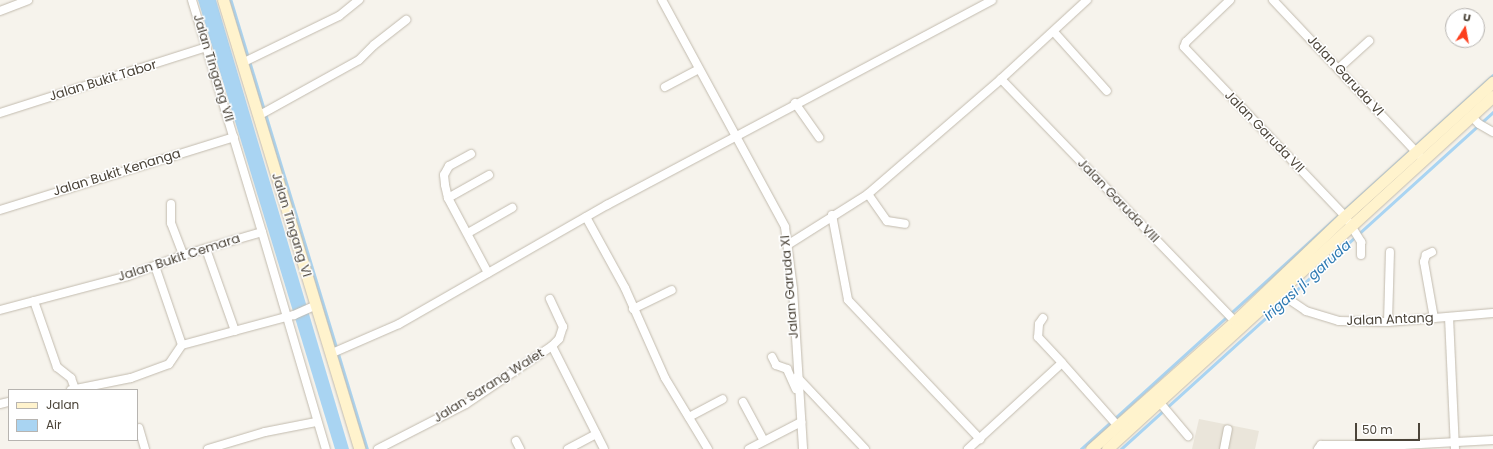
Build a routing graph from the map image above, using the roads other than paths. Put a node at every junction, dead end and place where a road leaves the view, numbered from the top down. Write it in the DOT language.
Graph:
graph roads {
  1 [pos="28,0"];
  2 [pos="192,0"];
  3 [pos="223,0"];
  4 [pos="359,0"];
  5 [pos="662,0"];
  6 [pos="992,0"];
  7 [pos="1087,0"];
  8 [pos="1230,0"];
  9 [pos="1273,0"];
  10 [pos="0,11"];
  11 [pos="406,20"];
  12 [pos="1054,32"];
  13 [pos="1369,41"];
  14 [pos="207,47"];
  15 [pos="242,63"];
  16 [pos="699,69"];
  17 [pos="1338,69"];
  18 [pos="1001,80"];
  19 [pos="1493,82"];
  20 [pos="665,87"];
  21 [pos="1107,91"];
  22 [pos="1493,96"];
  23 [pos="795,103"];
  24 [pos="0,114"];
  25 [pos="258,116"];
  26 [pos="1471,116"];
  27 [pos="1493,132"];
  28 [pos="234,136"];
  29 [pos="736,136"];
  30 [pos="819,137"];
  31 [pos="471,154"];
  32 [pos="1419,155"];
  33 [pos="489,175"];
  34 [pos="868,194"];
  35 [pos="448,198"];
  36 [pos="171,204"];
  37 [pos="512,208"];
  38 [pos="0,210"];
  39 [pos="832,215"];
  40 [pos="586,217"];
  41 [pos="1348,220"];
  42 [pos="905,224"];
  43 [pos="262,232"];
  44 [pos="468,233"];
  45 [pos="789,244"];
  46 [pos="206,249"];
  47 [pos="1390,252"];
  48 [pos="1432,252"];
  49 [pos="183,255"];
  50 [pos="1361,255"];
  51 [pos="155,266"];
  52 [pos="488,273"];
  53 [pos="672,290"];
  54 [pos="1280,295"];
  55 [pos="550,299"];
  56 [pos="34,301"];
  57 [pos="312,308"];
  58 [pos="632,309"];
  59 [pos="0,310"];
  60 [pos="1493,313"];
  61 [pos="291,315"];
  62 [pos="1448,317"];
  63 [pos="1043,318"];
  64 [pos="1434,318"];
  65 [pos="1235,321"];
  66 [pos="1388,322"];
  67 [pos="236,331"];
  68 [pos="182,345"];
  69 [pos="552,346"];
  70 [pos="330,354"];
  71 [pos="772,357"];
  72 [pos="1062,363"];
  73 [pos="797,377"];
  74 [pos="73,389"];
  75 [pos="78,389"];
  76 [pos="800,397"];
  77 [pos="723,399"];
  78 [pos="743,402"];
  79 [pos="1160,404"];
  80 [pos="689,417"];
  81 [pos="316,422"];
  82 [pos="801,422"];
  83 [pos="1118,425"];
  84 [pos="139,428"];
  85 [pos="1228,429"];
  86 [pos="596,434"];
  87 [pos="1188,436"];
  88 [pos="980,439"];
  89 [pos="1493,440"];
  90 [pos="516,441"];
  91 [pos="764,441"];
  92 [pos="1455,446"];
  93 [pos="1319,447"];
  94 [pos="1402,447"];
  95 [pos="145,449"];
  96 [pos="208,449"];
  97 [pos="326,449"];
  98 [pos="359,449"];
  99 [pos="378,449"];
  100 [pos="520,449"];
  101 [pos="568,449"];
  102 [pos="604,449"];
  103 [pos="708,449"];
  104 [pos="749,449"];
  105 [pos="803,449"];
  106 [pos="865,449"];
  107 [pos="968,449"];
  108 [pos="1091,449"];
  109 [pos="1107,449"];
  110 [pos="1224,449"];
  1 -- 10 [label="street"];
  2 -- 14 [label="street, Jalan Tingang VII"];
  3 -- 15 [label="main road, Jalan Tingang VI"];
  4 -- 15 [label="street"];
  5 -- 16 [label="street, Jalan Garuda XI"];
  6 -- 23 [label="street"];
  7 -- 12 [label="street"];
  8 -- 41 [label="street, Jalan Garuda VII"];
  9 -- 17 [label="street, Jalan Garuda VI"];
  11 -- 25 [label="street"];
  12 -- 18 [label="street"];
  12 -- 21 [label="street"];
  13 -- 17 [label="street"];
  14 -- 24 [label="street, Jalan Bukit Tabor"];
  14 -- 28 [label="street, Jalan Tingang VII"];
  15 -- 25 [label="main road, Jalan Tingang VI"];
  16 -- 20 [label="street"];
  16 -- 29 [label="street, Jalan Garuda XI"];
  17 -- 32 [label="street, Jalan Garuda VI"];
  18 -- 34 [label="street"];
  18 -- 65 [label="street, Jalan Garuda VIII"];
  19 -- 32 [label="main road"];
  22 -- 26 [label="main road"];
  23 -- 29 [label="street"];
  23 -- 30 [label="street"];
  25 -- 57 [label="main road, Jalan Tingang VI"];
  26 -- 27 [label="street"];
  26 -- 32 [label="main road"];
  28 -- 38 [label="street, Jalan Bukit Kenanga"];
  28 -- 43 [label="street"];
  29 -- 40 [label="street"];
  29 -- 45 [label="street, Jalan Garuda XI"];
  31 -- 35 [label="street"];
  32 -- 41 [label="main road"];
  33 -- 35 [label="street"];
  34 -- 39 [label="street"];
  34 -- 42 [label="street"];
  35 -- 44 [label="street"];
  36 -- 49 [label="street"];
  37 -- 44 [label="street"];
  39 -- 45 [label="street"];
  39 -- 88 [label="street"];
  40 -- 52 [label="street"];
  40 -- 58 [label="street"];
  41 -- 50 [label="street, Jalan Garuda VII"];
  41 -- 54 [label="main road"];
  41 -- 65 [label="main road"];
  43 -- 46 [label="street, Jalan Bukit Cemara"];
  43 -- 61 [label="street"];
  44 -- 52 [label="street"];
  45 -- 73 [label="street, Jalan Garuda XI"];
  46 -- 49 [label="street, Jalan Bukit Cemara"];
  46 -- 67 [label="street"];
  47 -- 66 [label="street"];
  48 -- 64 [label="street"];
  49 -- 51 [label="street, Jalan Bukit Cemara"];
  51 -- 56 [label="street, Jalan Bukit Cemara"];
  51 -- 68 [label="street"];
  52 -- 70 [label="street"];
  53 -- 58 [label="street"];
  54 -- 66 [label="street, Jalan Antang"];
  54 -- 79 [label="main road"];
  55 -- 69 [label="street, Jalan Sarang Walet"];
  56 -- 59 [label="street, Jalan Bukit Cemara"];
  56 -- 74 [label="street"];
  57 -- 61 [label="street"];
  57 -- 70 [label="main road, Jalan Tingang VI"];
  58 -- 80 [label="street"];
  60 -- 62 [label="street, Jalan Antang"];
  61 -- 67 [label="street"];
  61 -- 81 [label="street"];
  62 -- 64 [label="street, Jalan Antang"];
  62 -- 92 [label="street"];
  63 -- 72 [label="street"];
  64 -- 66 [label="street, Jalan Antang"];
  65 -- 79 [label="main road"];
  67 -- 68 [label="street"];
  68 -- 75 [label="street"];
  69 -- 86 [label="street"];
  69 -- 99 [label="street, Jalan Sarang Walet"];
  70 -- 98 [label="main road, Jalan Tingang VI"];
  71 -- 76 [label="street"];
  72 -- 83 [label="street"];
  72 -- 88 [label="street"];
  73 -- 76 [label="street, Jalan Garuda XI"];
  73 -- 106 [label="street"];
  76 -- 82 [label="street, Jalan Garuda XI"];
  77 -- 80 [label="street"];
  78 -- 91 [label="street"];
  79 -- 83 [label="main road"];
  79 -- 87 [label="street"];
  79 -- 109 [label="main road"];
  80 -- 103 [label="street"];
  81 -- 96 [label="street"];
  81 -- 97 [label="street"];
  82 -- 91 [label="street"];
  82 -- 105 [label="street, Jalan Garuda XI"];
  83 -- 108 [label="main road"];
  84 -- 95 [label="street"];
  85 -- 110 [label="street"];
  86 -- 101 [label="street"];
  86 -- 102 [label="street"];
  88 -- 107 [label="street"];
  89 -- 92 [label="street"];
  90 -- 100 [label="street"];
  91 -- 104 [label="street"];
  92 -- 94 [label="street"];
  93 -- 94 [label="street"];
}
